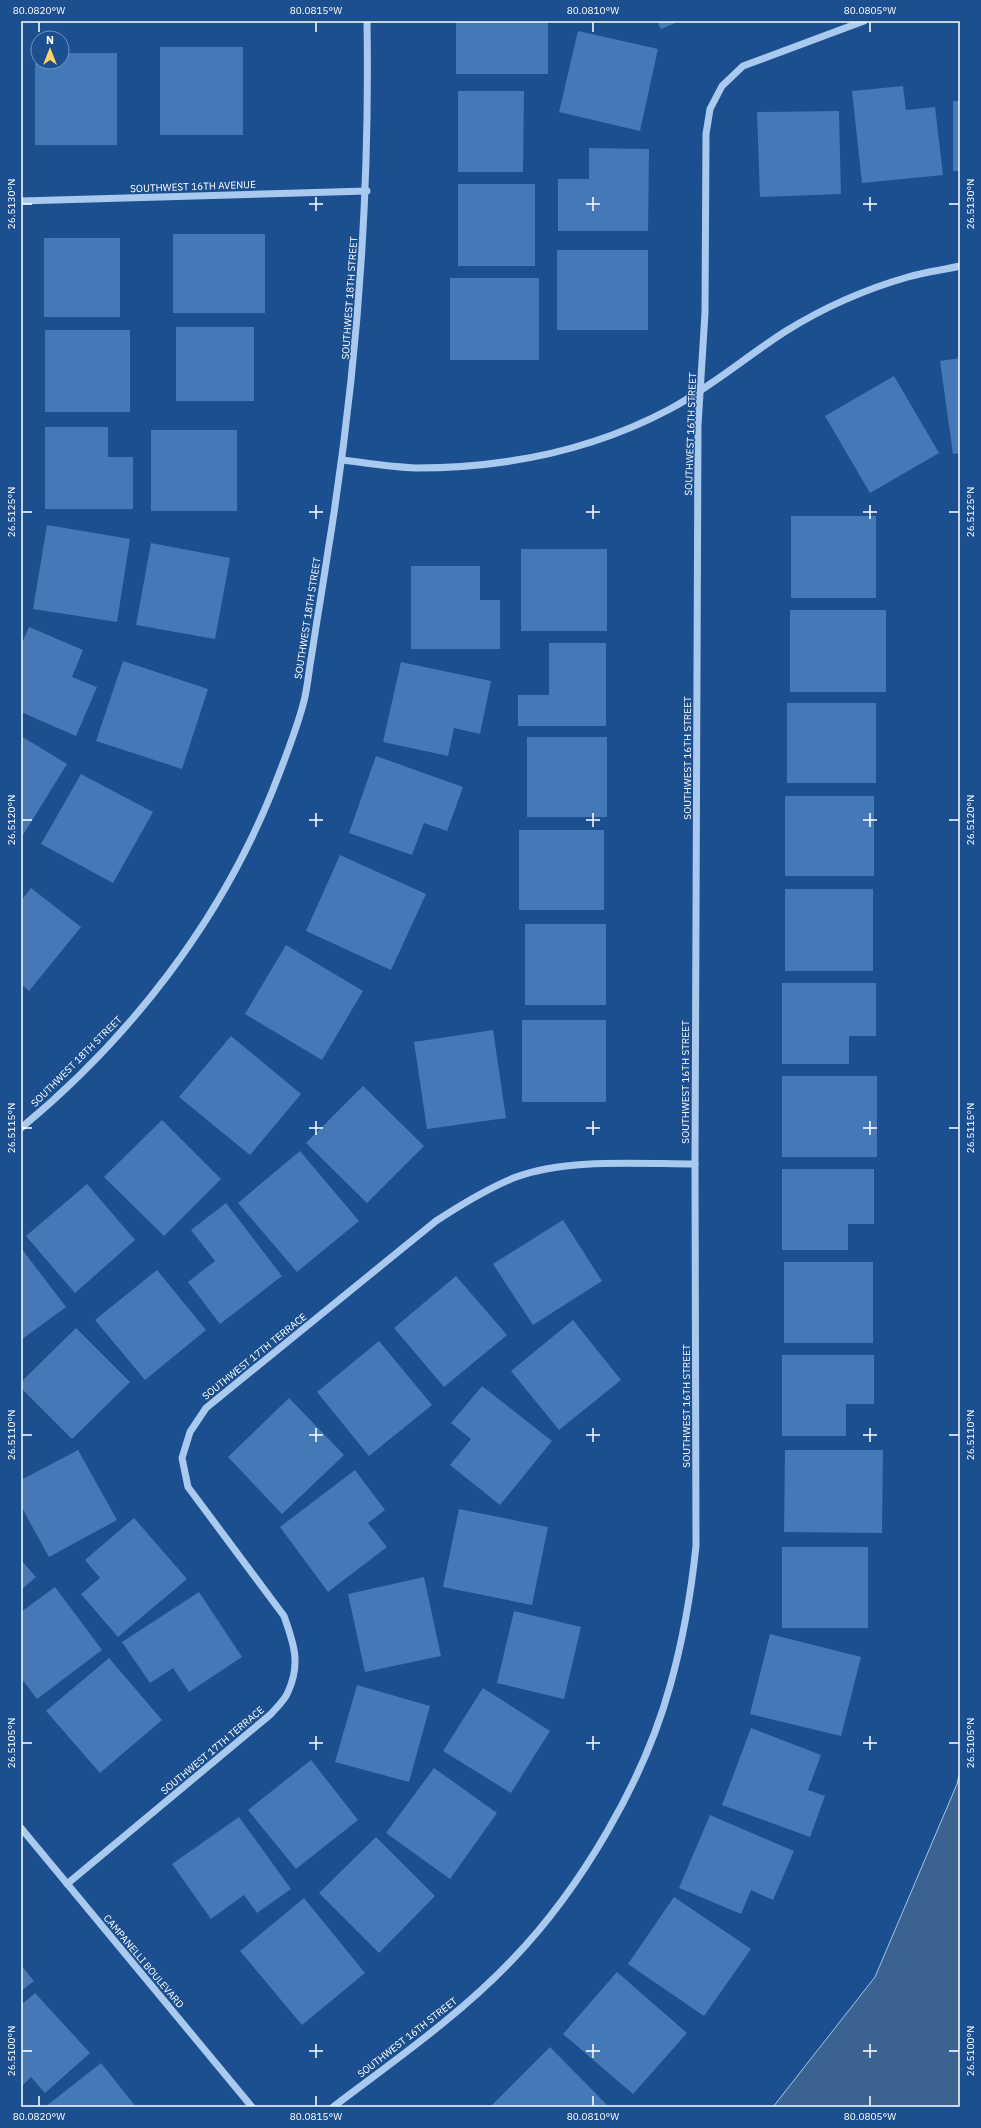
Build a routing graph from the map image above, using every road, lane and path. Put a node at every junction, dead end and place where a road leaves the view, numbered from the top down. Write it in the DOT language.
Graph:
graph roads {
  1 [pos="367,21"];
  2 [pos="864,21"];
  3 [pos="366,191"];
  4 [pos="21,201"];
  5 [pos="960,266"];
  6 [pos="700,391"];
  7 [pos="343,460"];
  8 [pos="21,1128"];
  9 [pos="695,1164"];
  10 [pos="21,1828"];
  11 [pos="67,1884"];
  12 [pos="252,2107"];
  13 [pos="333,2107"];
  1 -- 3 [label="street, SOUTHWEST 18TH STREET"];
  2 -- 6 [label="street, SOUTHWEST 16TH STREET"];
  3 -- 4 [label="street, SOUTHWEST 16TH AVENUE"];
  3 -- 7 [label="street, SOUTHWEST 18TH STREET"];
  5 -- 6 [label="street"];
  6 -- 7 [label="street"];
  6 -- 9 [label="street, SOUTHWEST 16TH STREET"];
  7 -- 8 [label="street, SOUTHWEST 18TH STREET"];
  9 -- 11 [label="street, SOUTHWEST 17TH TERRACE"];
  9 -- 13 [label="street, SOUTHWEST 16TH STREET"];
  10 -- 11 [label="street, CAMPANELLI BOULEVARD"];
  11 -- 12 [label="street, CAMPANELLI BOULEVARD"];
}
